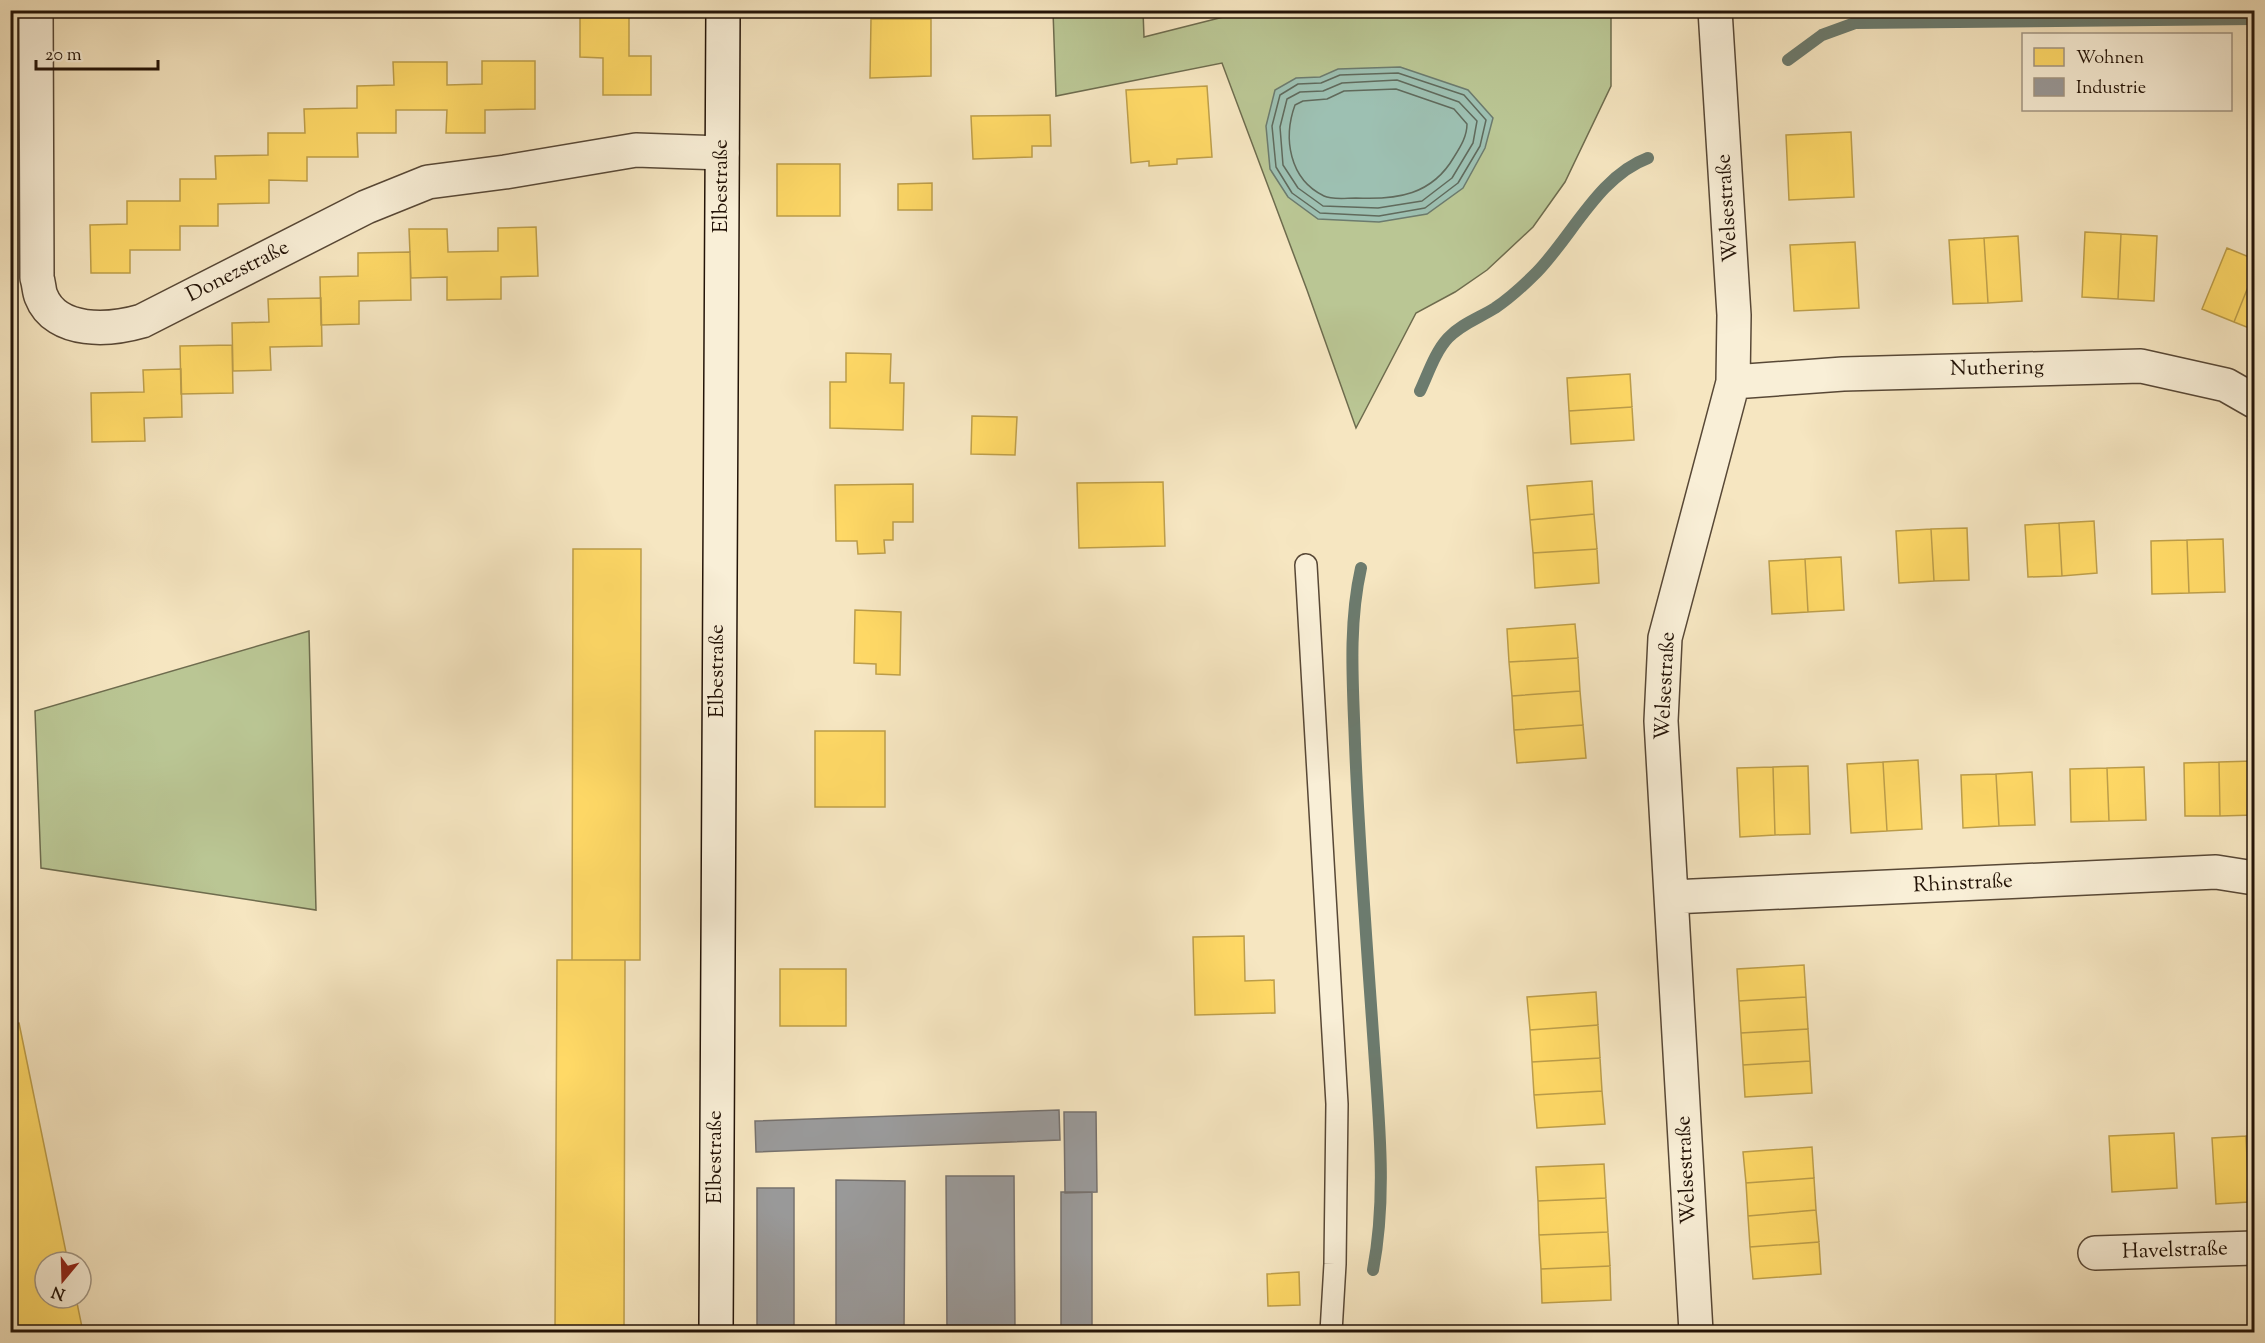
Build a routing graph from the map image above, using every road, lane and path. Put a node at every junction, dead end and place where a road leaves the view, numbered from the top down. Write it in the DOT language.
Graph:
graph roads {
  1 [pos="36,10"];
  2 [pos="723,10"];
  3 [pos="1715,10"];
  4 [pos="722,153"];
  5 [pos="1733,381"];
  6 [pos="2254,401"];
  7 [pos="1306,565"];
  8 [pos="2254,878"];
  9 [pos="1672,897"];
  10 [pos="2254,1248"];
  11 [pos="2095,1253"];
  12 [pos="716,1332"];
  13 [pos="1331,1332"];
  14 [pos="1696,1332"];
  1 -- 4 [label="street, Donezstraße"];
  2 -- 4 [label="street, Elbestraße"];
  3 -- 5 [label="street, Welsestraße"];
  4 -- 12 [label="street, Elbestraße"];
  5 -- 6 [label="street, Nuthering"];
  5 -- 9 [label="street, Welsestraße"];
  7 -- 13 [label="lane"];
  8 -- 9 [label="street, Rhinstraße"];
  9 -- 14 [label="street, Welsestraße"];
  10 -- 11 [label="street, Havelstraße"];
}
